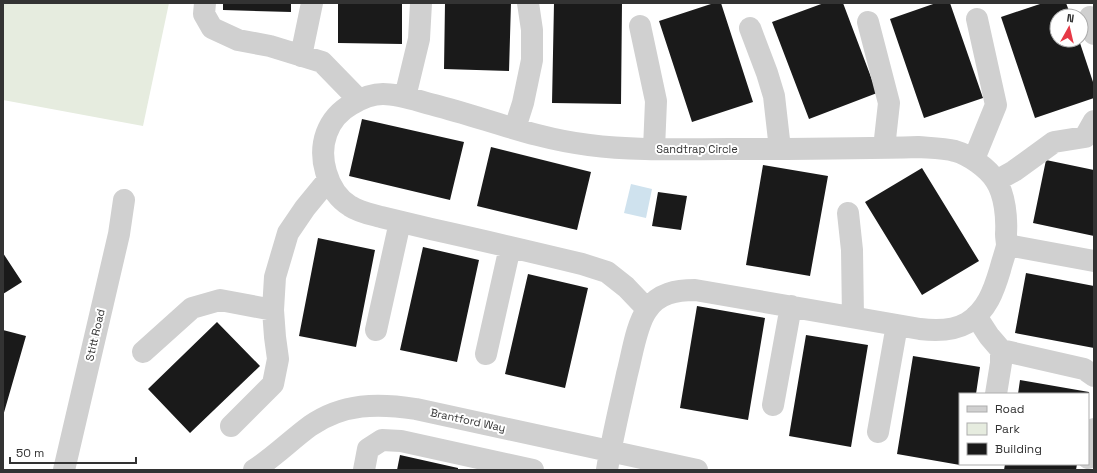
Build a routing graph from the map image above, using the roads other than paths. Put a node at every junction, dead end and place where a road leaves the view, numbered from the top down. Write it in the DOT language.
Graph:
graph roads {
  1 [pos="205,3"];
  2 [pos="312,3"];
  3 [pos="421,3"];
  4 [pos="528,3"];
  5 [pos="977,18"];
  6 [pos="868,22"];
  7 [pos="640,26"];
  8 [pos="750,28"];
  9 [pos="301,56"];
  10 [pos="404,97"];
  11 [pos="359,100"];
  12 [pos="1094,121"];
  13 [pos="514,128"];
  14 [pos="884,148"];
  15 [pos="654,149"];
  16 [pos="780,149"];
  17 [pos="974,159"];
  18 [pos="328,180"];
  19 [pos="996,181"];
  20 [pos="124,200"];
  21 [pos="848,213"];
  22 [pos="400,222"];
  23 [pos="1007,245"];
  24 [pos="510,247"];
  25 [pos="1094,261"];
  26 [pos="791,306"];
  27 [pos="647,309"];
  28 [pos="273,310"];
  29 [pos="976,316"];
  30 [pos="853,317"];
  31 [pos="897,325"];
  32 [pos="376,330"];
  33 [pos="1001,350"];
  34 [pos="143,352"];
  35 [pos="486,354"];
  36 [pos="1094,376"];
  37 [pos="996,393"];
  38 [pos="773,405"];
  39 [pos="231,426"];
  40 [pos="1094,429"];
  41 [pos="878,432"];
  42 [pos="1089,453"];
  43 [pos="609,460"];
  44 [pos="494,466"];
  45 [pos="64,470"];
  46 [pos="254,470"];
  47 [pos="364,470"];
  48 [pos="533,470"];
  49 [pos="697,470"];
  1 -- 9 [label="street"];
  2 -- 9 [label="street"];
  3 -- 10 [label="street"];
  4 -- 13 [label="street"];
  5 -- 17 [label="street"];
  6 -- 14 [label="street"];
  7 -- 15 [label="street"];
  8 -- 16 [label="street"];
  9 -- 11 [label="street"];
  10 -- 11 [label="street, Sandtrap Circle"];
  10 -- 13 [label="street, Sandtrap Circle"];
  11 -- 18 [label="street, Sandtrap Circle"];
  12 -- 19 [label="street"];
  13 -- 15 [label="street, Sandtrap Circle"];
  14 -- 16 [label="street, Sandtrap Circle"];
  14 -- 17 [label="street, Sandtrap Circle"];
  15 -- 16 [label="street, Sandtrap Circle"];
  17 -- 19 [label="street, Sandtrap Circle"];
  18 -- 22 [label="street, Sandtrap Circle"];
  18 -- 28 [label="street"];
  19 -- 23 [label="street, Sandtrap Circle"];
  20 -- 45 [label="street, Stitt Road"];
  21 -- 30 [label="street"];
  22 -- 24 [label="street, Sandtrap Circle"];
  22 -- 32 [label="street"];
  23 -- 25 [label="street"];
  23 -- 29 [label="street, Sandtrap Circle"];
  24 -- 27 [label="street, Sandtrap Circle"];
  24 -- 35 [label="street"];
  26 -- 27 [label="street, Sandtrap Circle"];
  26 -- 30 [label="street, Sandtrap Circle"];
  26 -- 38 [label="street"];
  27 -- 43 [label="street, Sandtrap Circle"];
  28 -- 34 [label="street"];
  28 -- 39 [label="street"];
  29 -- 31 [label="street, Sandtrap Circle"];
  29 -- 33 [label="street"];
  30 -- 31 [label="street, Sandtrap Circle"];
  31 -- 41 [label="street"];
  33 -- 36 [label="street"];
  33 -- 37 [label="street"];
  40 -- 42 [label="street"];
  43 -- 46 [label="street, Brantford Way"];
  43 -- 49 [label="street, Brantford Way"];
  44 -- 47 [label="street"];
  44 -- 48 [label="street"];
}
